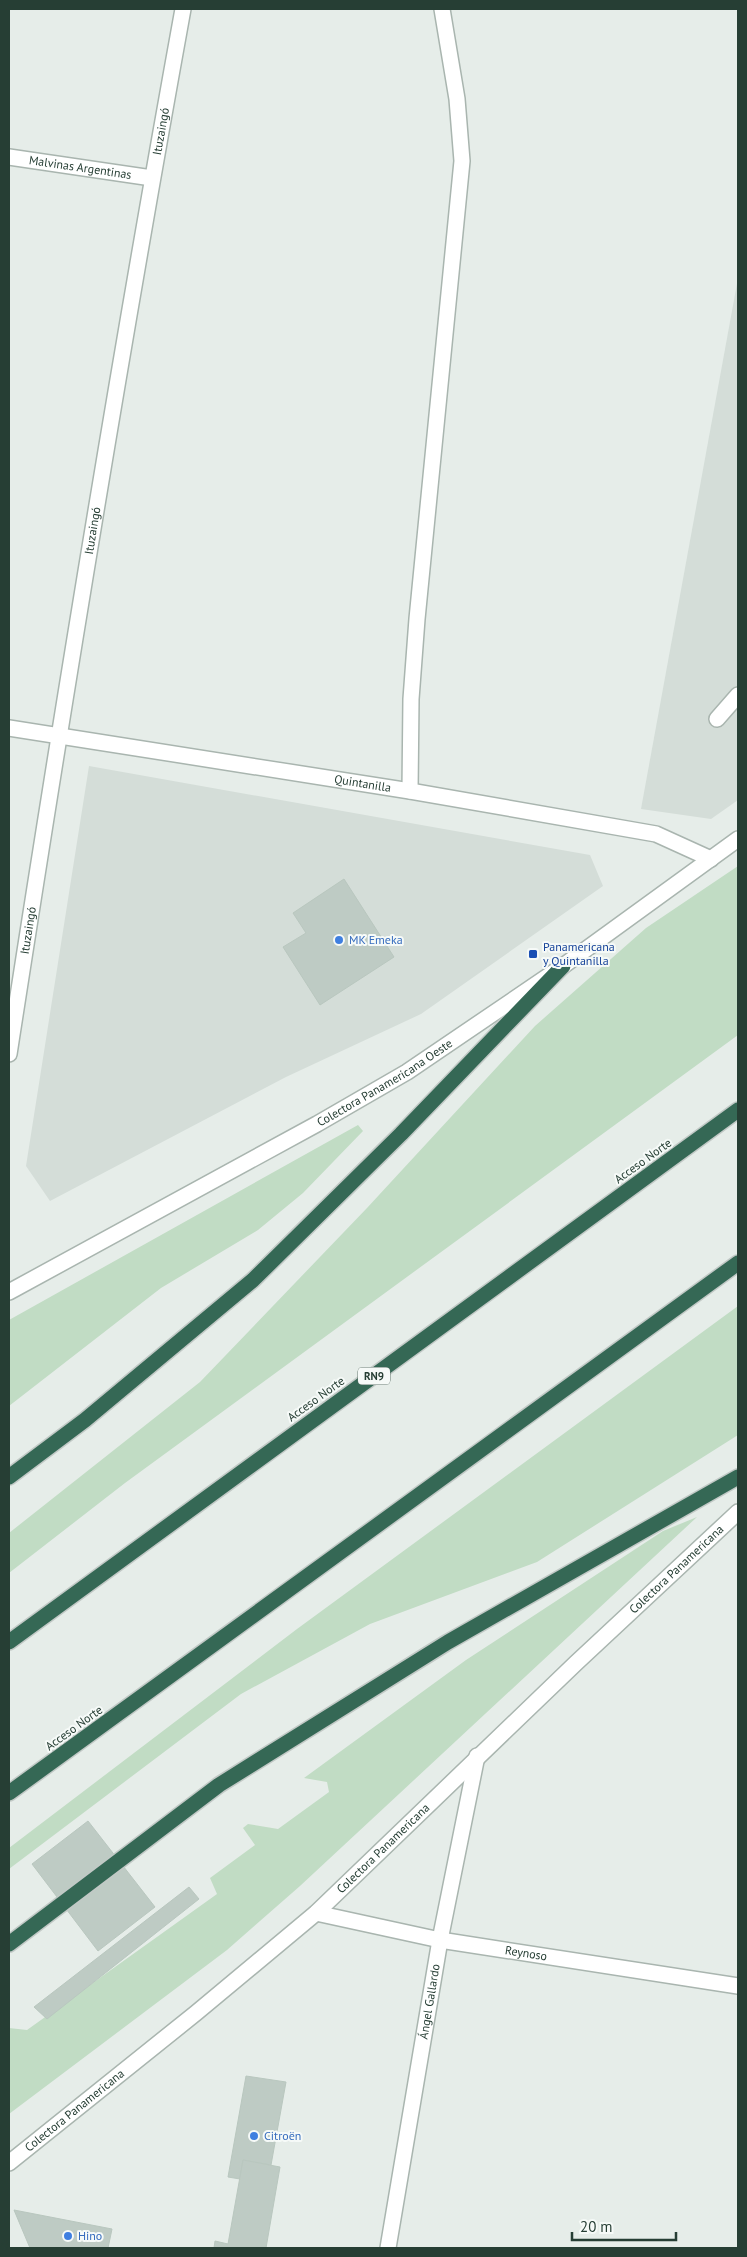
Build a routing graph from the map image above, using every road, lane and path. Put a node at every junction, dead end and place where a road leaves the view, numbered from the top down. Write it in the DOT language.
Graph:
graph roads {
  1 [pos="183,9"];
  2 [pos="442,9"];
  3 [pos="9,157"];
  4 [pos="152,178"];
  5 [pos="738,695"];
  6 [pos="717,719"];
  7 [pos="9,728"];
  8 [pos="58,736"];
  9 [pos="410,791"];
  10 [pos="738,839"];
  11 [pos="710,859"];
  12 [pos="563,966"];
  13 [pos="9,1054"];
  14 [pos="738,1110"];
  15 [pos="738,1263"];
  16 [pos="9,1292"];
  17 [pos="9,1477"];
  18 [pos="738,1477"];
  19 [pos="738,1512"];
  20 [pos="9,1642"];
  21 [pos="478,1756"];
  22 [pos="9,1793"];
  23 [pos="316,1913"];
  24 [pos="440,1940"];
  25 [pos="9,1944"];
  26 [pos="738,1986"];
  27 [pos="9,2163"];
  28 [pos="388,2248"];
  1 -- 4 [label="street, Ituzaingó"];
  2 -- 9 [label="street"];
  3 -- 4 [label="street, Malvinas Argentinas"];
  4 -- 8 [label="street, Ituzaingó"];
  5 -- 6 [label="street"];
  7 -- 8 [label="street, Quintanilla"];
  8 -- 9 [label="street, Quintanilla"];
  8 -- 13 [label="street, Ituzaingó"];
  9 -- 11 [label="street, Quintanilla"];
  10 -- 11 [label="street, Colectora Panamericana Oeste"];
  11 -- 12 [label="street, Colectora Panamericana Oeste"];
  12 -- 16 [label="street, Colectora Panamericana Oeste"];
  12 -- 17 [label="highway"];
  14 -- 20 [label="highway, Acceso Norte / RN9"];
  15 -- 22 [label="highway, Acceso Norte"];
  18 -- 25 [label="highway"];
  19 -- 21 [label="street, Colectora Panamericana"];
  21 -- 23 [label="street, Colectora Panamericana"];
  21 -- 24 [label="street, Ángel Gallardo"];
  23 -- 24 [label="street, Reynoso"];
  23 -- 27 [label="street, Colectora Panamericana"];
  24 -- 26 [label="street, Reynoso"];
  24 -- 28 [label="street, Ángel Gallardo"];
}
